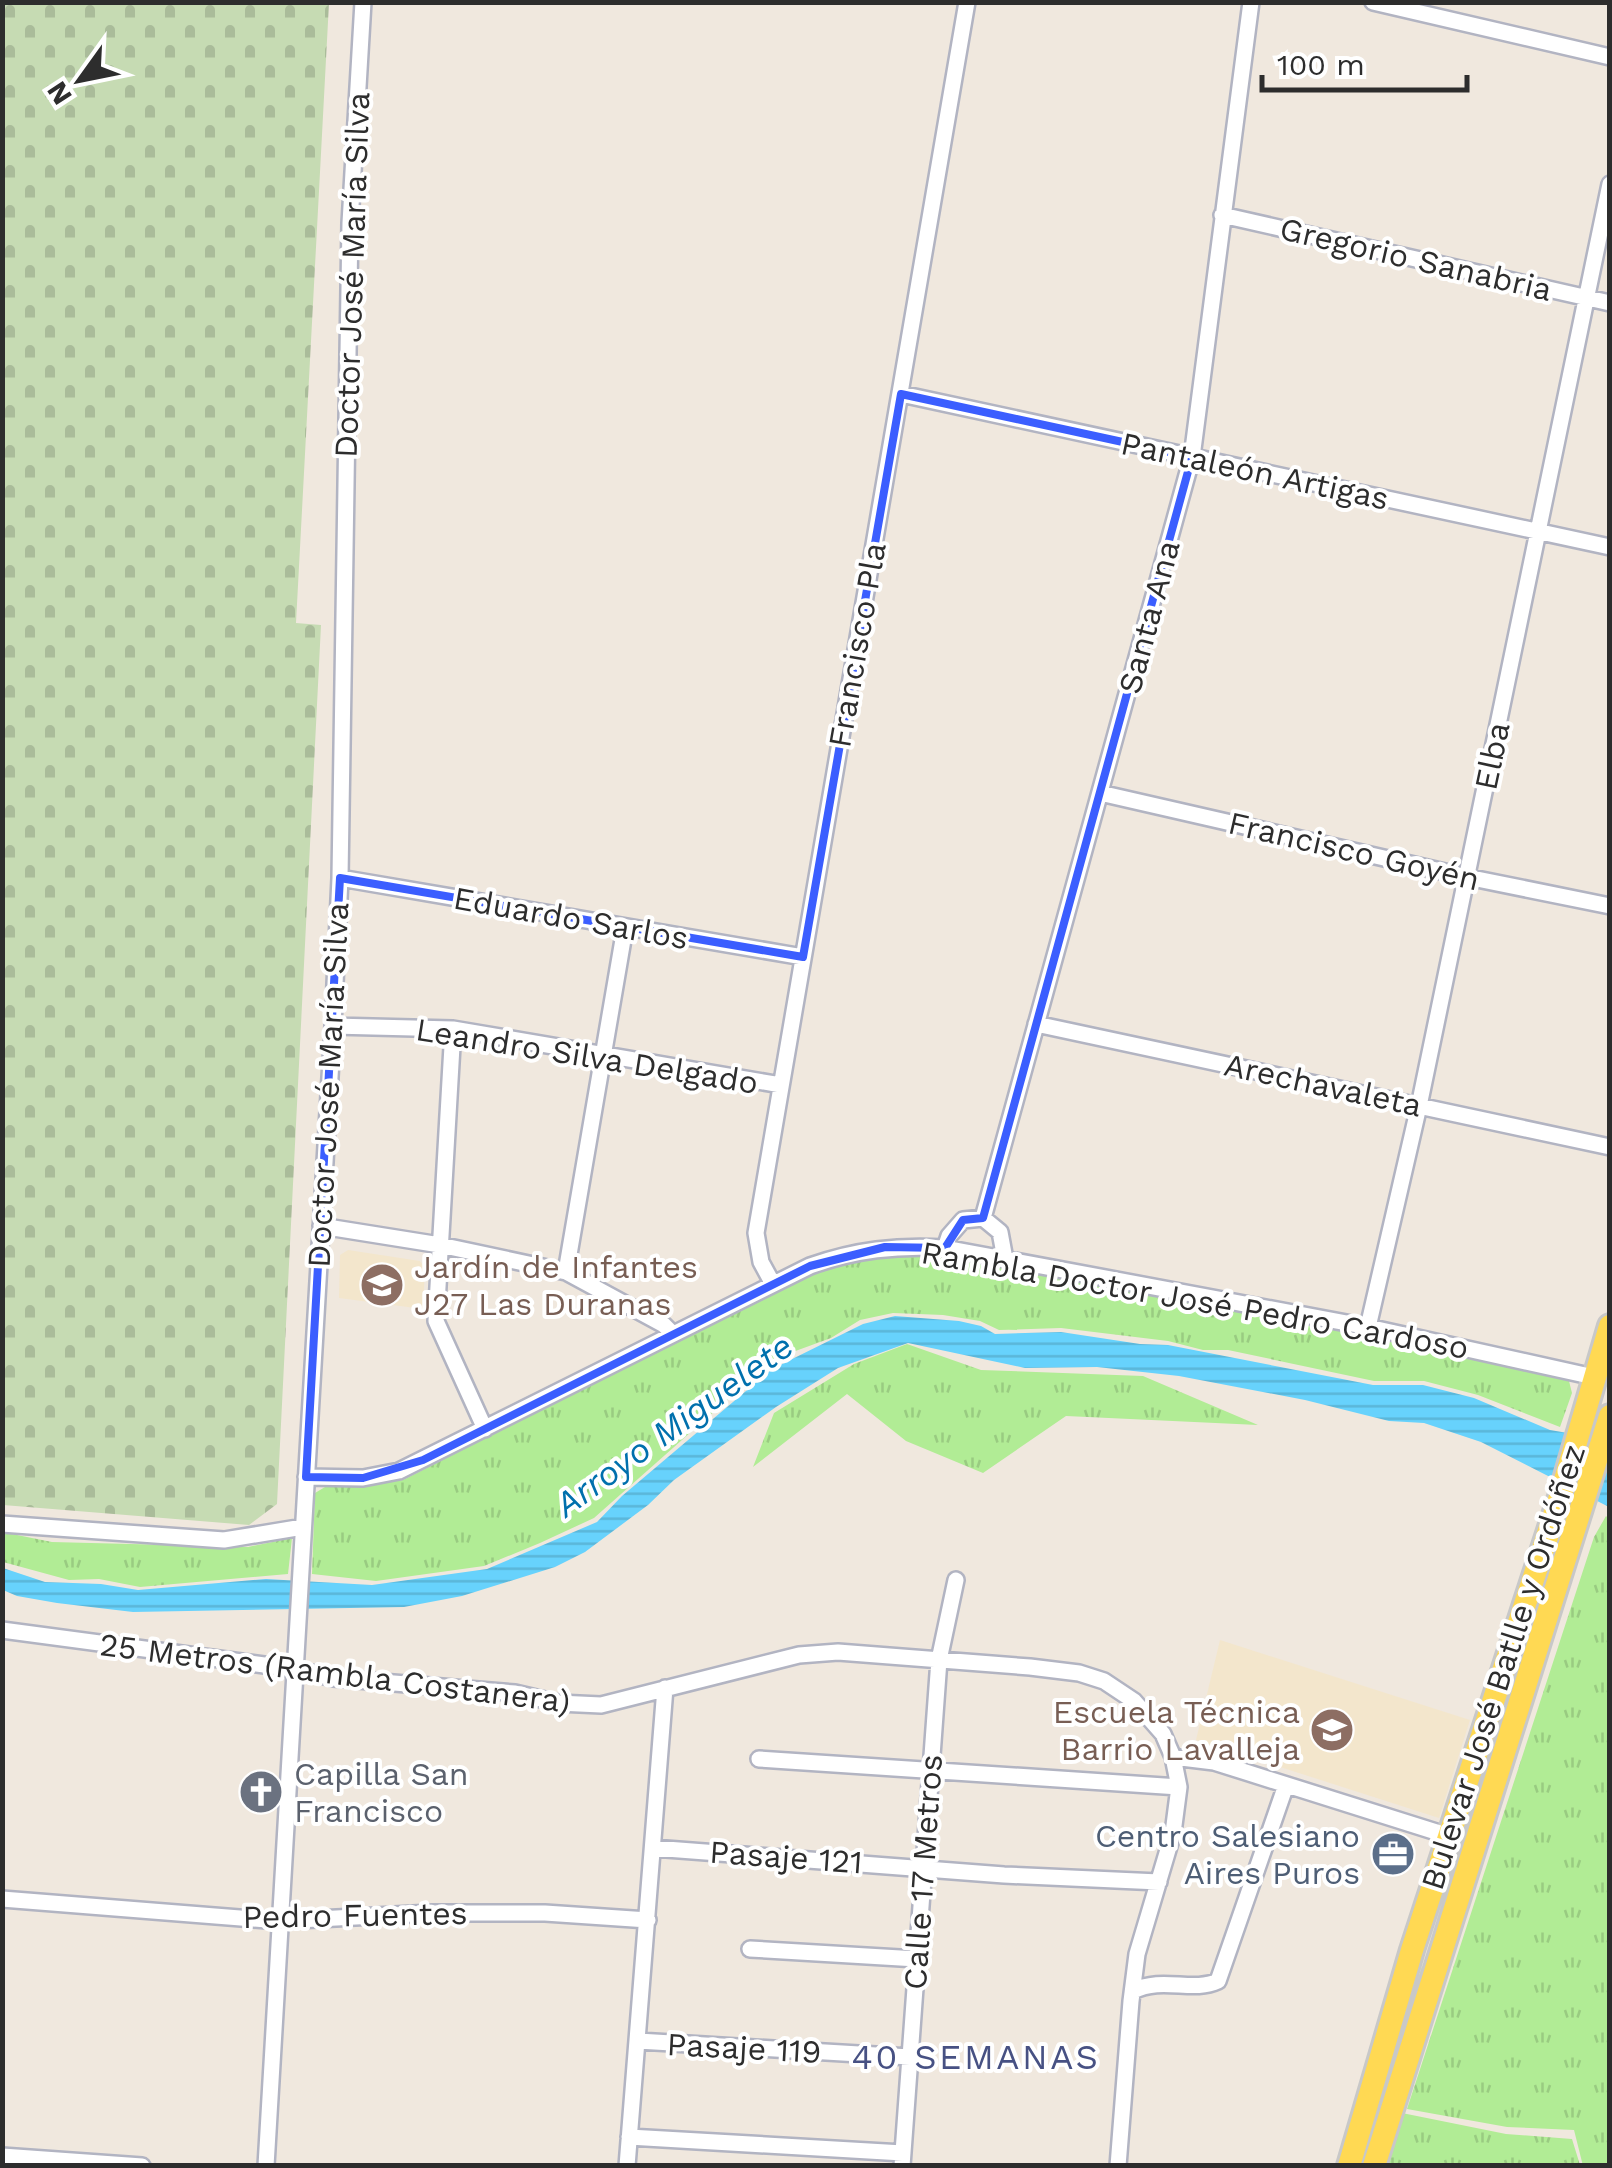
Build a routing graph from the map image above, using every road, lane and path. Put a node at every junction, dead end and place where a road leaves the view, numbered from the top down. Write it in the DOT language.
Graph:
graph roads {
  1 [pos="363,2"];
  2 [pos="968,2"];
  3 [pos="1251,2"];
  4 [pos="1372,2"];
  5 [pos="1610,57"];
  6 [pos="1610,184"];
  7 [pos="1222,215"];
  8 [pos="1586,299"];
  9 [pos="1610,304"];
  10 [pos="900,394"];
  11 [pos="1192,457"];
  12 [pos="1538,532"];
  13 [pos="1610,547"];
  14 [pos="1100,793"];
  15 [pos="340,878"];
  16 [pos="1466,878"];
  17 [pos="1610,906"];
  18 [pos="625,928"];
  19 [pos="804,957"];
  20 [pos="1036,1024"];
  21 [pos="333,1026"];
  22 [pos="453,1029"];
  23 [pos="604,1054"];
  24 [pos="781,1085"];
  25 [pos="1419,1106"];
  26 [pos="1610,1147"];
  27 [pos="983,1218"];
  28 [pos="321,1226"];
  29 [pos="440,1245"];
  30 [pos="946,1248"];
  31 [pos="1005,1259"];
  32 [pos="566,1272"];
  33 [pos="773,1284"];
  34 [pos="1610,1326"];
  35 [pos="1368,1327"];
  36 [pos="672,1333"];
  37 [pos="1594,1377"];
  38 [pos="1608,1422"];
  39 [pos="486,1429"];
  40 [pos="306,1477"];
  41 [pos="2,1524"];
  42 [pos="303,1526"];
  43 [pos="956,1580"];
  44 [pos="2,1630"];
  45 [pos="938,1660"];
  46 [pos="294,1669"];
  47 [pos="665,1688"];
  48 [pos="1173,1757"];
  49 [pos="759,1759"];
  50 [pos="930,1771"];
  51 [pos="1286,1785"];
  52 [pos="1179,1787"];
  53 [pos="1449,1836"];
  54 [pos="654,1848"];
  55 [pos="924,1867"];
  56 [pos="1158,1882"];
  57 [pos="2,1899"];
  58 [pos="648,1920"];
  59 [pos="280,1922"];
  60 [pos="750,1949"];
  61 [pos="1412,1950"];
  62 [pos="917,1960"];
  63 [pos="1438,1960"];
  64 [pos="1136,1962"];
  65 [pos="1160,1982"];
  66 [pos="1133,1991"];
  67 [pos="638,2041"];
  68 [pos="910,2056"];
  69 [pos="629,2138"];
  70 [pos="742,2146"];
  71 [pos="2,2156"];
  72 [pos="903,2160"];
  73 [pos="142,2166"];
  74 [pos="266,2166"];
  75 [pos="627,2166"];
  76 [pos="740,2166"];
  77 [pos="1118,2166"];
  78 [pos="1349,2166"];
  79 [pos="1374,2166"];
  1 -- 15 [label="street, Doctor José María Silva"];
  2 -- 10 [label="street, Francisco Pla"];
  3 -- 7 [label="street, Santa Ana"];
  4 -- 5 [label="street"];
  6 -- 8 [label="street, Elba"];
  7 -- 8 [label="street, Gregorio Sanabria"];
  7 -- 11 [label="street, Santa Ana"];
  8 -- 9 [label="street, Gregorio Sanabria"];
  8 -- 12 [label="street, Elba"];
  10 -- 11 [label="street, Pantaleón Artigas"];
  10 -- 19 [label="street, Francisco Pla"];
  11 -- 12 [label="street, Pantaleón Artigas"];
  11 -- 14 [label="street, Santa Ana"];
  12 -- 13 [label="street, Pantaleón Artigas"];
  12 -- 16 [label="street, Elba"];
  14 -- 16 [label="street, Francisco Goyén"];
  14 -- 20 [label="street, Santa Ana"];
  15 -- 18 [label="street, Eduardo Sarlos"];
  15 -- 21 [label="street, Doctor José María Silva"];
  16 -- 17 [label="street, Francisco Goyén"];
  16 -- 25 [label="street, Elba"];
  18 -- 19 [label="street, Eduardo Sarlos"];
  18 -- 23 [label="street"];
  19 -- 24 [label="street, Francisco Pla"];
  20 -- 25 [label="street, Arechavaleta"];
  20 -- 27 [label="street, Santa Ana"];
  21 -- 22 [label="street, Leandro Silva Delgado"];
  21 -- 28 [label="street, Doctor José María Silva"];
  22 -- 23 [label="street, Leandro Silva Delgado"];
  22 -- 29 [label="street"];
  23 -- 24 [label="street, Leandro Silva Delgado"];
  23 -- 32 [label="street"];
  24 -- 33 [label="street, Francisco Pla"];
  25 -- 26 [label="street, Arechavaleta"];
  25 -- 35 [label="street, Elba"];
  27 -- 30 [label="street"];
  27 -- 31 [label="street"];
  28 -- 29 [label="street"];
  28 -- 40 [label="street, Doctor José María Silva"];
  29 -- 32 [label="street"];
  29 -- 39 [label="street"];
  30 -- 31 [label="street, Rambla Doctor José Pedro Cardoso"];
  30 -- 33 [label="street, Rambla Doctor José Pedro Cardoso"];
  31 -- 35 [label="street, Rambla Doctor José Pedro Cardoso"];
  32 -- 36 [label="street"];
  33 -- 36 [label="street, Rambla Doctor José Pedro Cardoso"];
  34 -- 37 [label="main road, Bulevar José Batlle y Ordóñez"];
  35 -- 37 [label="street, Rambla Doctor José Pedro Cardoso"];
  36 -- 39 [label="street, Rambla Doctor José Pedro Cardoso"];
  37 -- 53 [label="main road, Bulevar José Batlle y Ordóñez"];
  38 -- 63 [label="main road, Bulevar José Batlle y Ordóñez"];
  39 -- 40 [label="street, Rambla Doctor José Pedro Cardoso"];
  40 -- 42 [label="street, Doctor José María Silva"];
  41 -- 42 [label="street"];
  42 -- 46 [label="street, Doctor José María Silva"];
  43 -- 45 [label="street, Calle 17 Metros"];
  44 -- 46 [label="street, 25 Metros (Rambla Costanera)"];
  45 -- 47 [label="street, 25 Metros (Rambla Costanera)"];
  45 -- 48 [label="street, 25 Metros (Rambla Costanera)"];
  45 -- 50 [label="street, Calle 17 Metros"];
  46 -- 47 [label="street, 25 Metros (Rambla Costanera)"];
  46 -- 59 [label="street, Doctor José María Silva"];
  47 -- 54 [label="street"];
  48 -- 51 [label="street"];
  48 -- 52 [label="street"];
  49 -- 50 [label="street"];
  50 -- 52 [label="street"];
  50 -- 55 [label="street, Calle 17 Metros"];
  51 -- 53 [label="street"];
  51 -- 65 [label="street"];
  52 -- 56 [label="street"];
  53 -- 61 [label="main road, Bulevar José Batlle y Ordóñez"];
  54 -- 55 [label="street, Pasaje 121"];
  54 -- 58 [label="street"];
  55 -- 56 [label="street, Pasaje 121"];
  55 -- 62 [label="street, Calle 17 Metros"];
  56 -- 64 [label="street"];
  57 -- 59 [label="street, Pedro Fuentes"];
  58 -- 59 [label="street, Pedro Fuentes"];
  58 -- 67 [label="street"];
  59 -- 74 [label="street, Doctor José María Silva"];
  60 -- 62 [label="street"];
  61 -- 63 [label="street"];
  61 -- 78 [label="main road, Bulevar José Batlle y Ordóñez"];
  62 -- 68 [label="street, Calle 17 Metros"];
  63 -- 79 [label="main road, Bulevar José Batlle y Ordóñez"];
  64 -- 65 [label="street"];
  64 -- 66 [label="street"];
  65 -- 66 [label="street"];
  66 -- 77 [label="street"];
  67 -- 68 [label="street, Pasaje 119"];
  67 -- 69 [label="street"];
  68 -- 72 [label="street, Calle 17 Metros"];
  69 -- 70 [label="street"];
  69 -- 75 [label="street"];
  70 -- 72 [label="street"];
  70 -- 76 [label="street"];
  71 -- 73 [label="street"];
}
